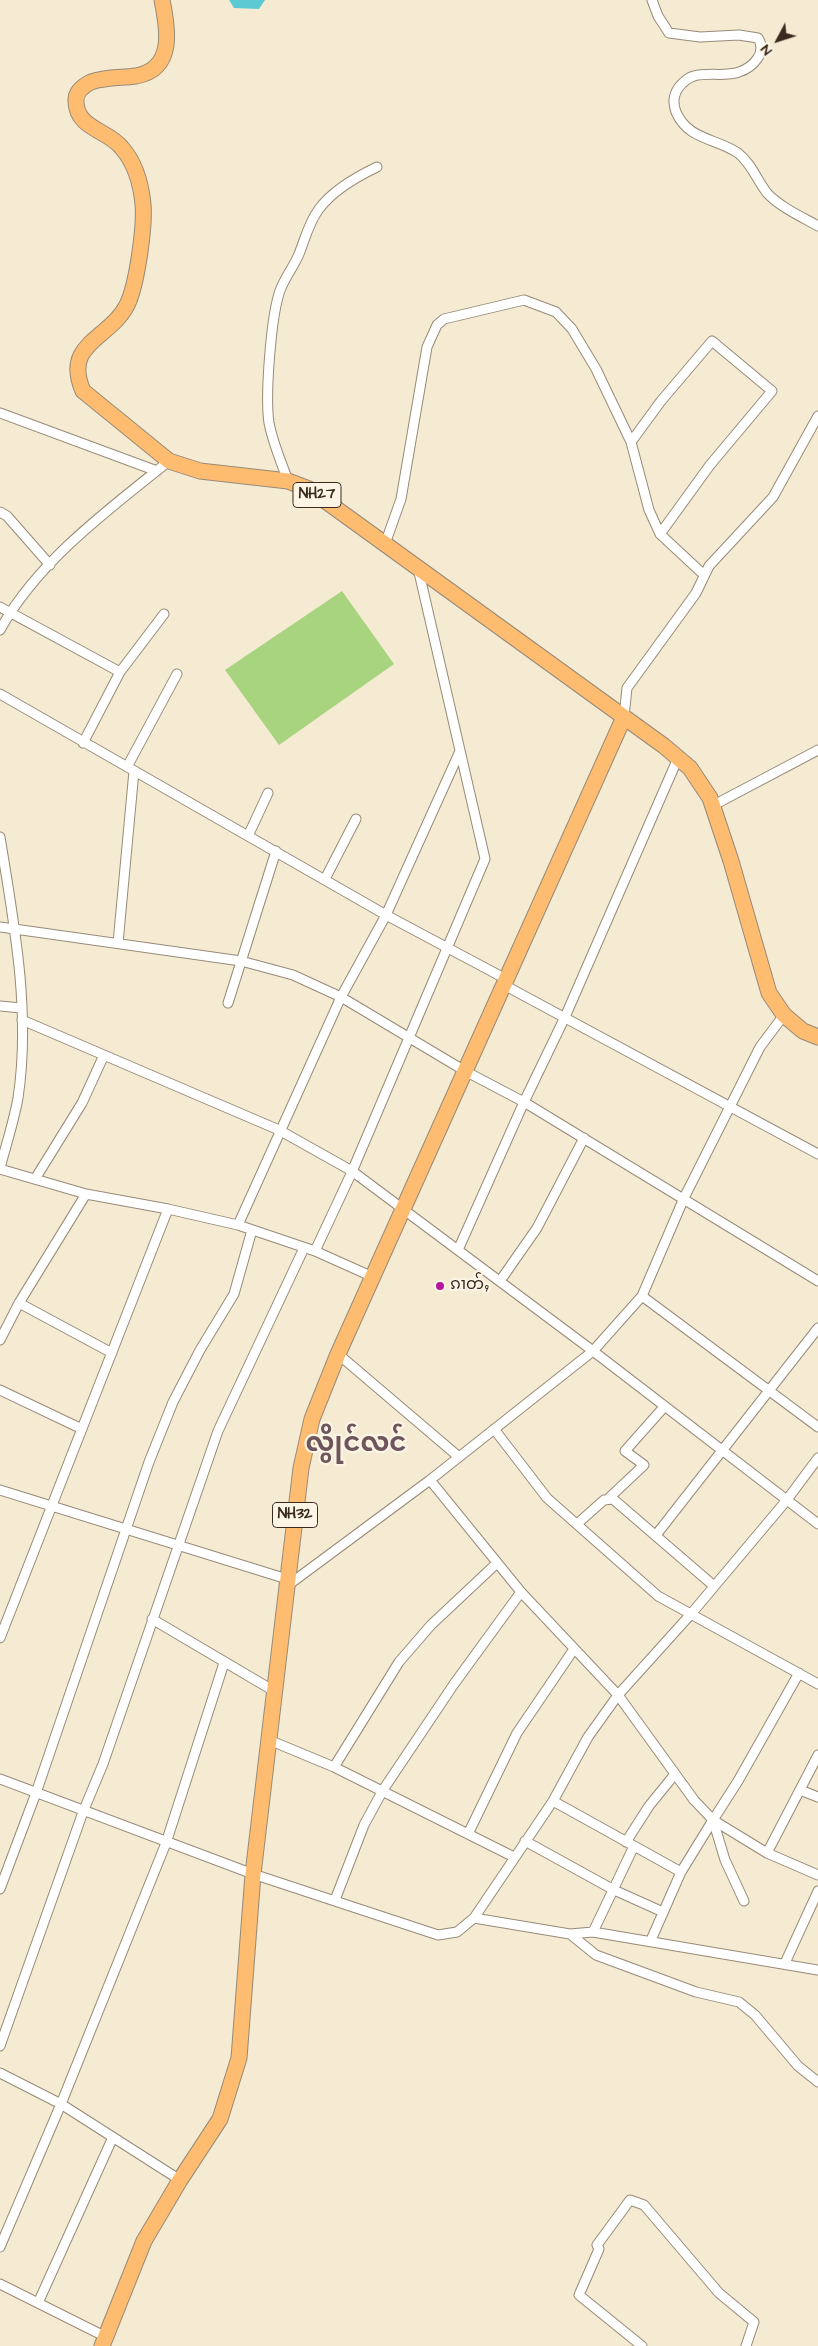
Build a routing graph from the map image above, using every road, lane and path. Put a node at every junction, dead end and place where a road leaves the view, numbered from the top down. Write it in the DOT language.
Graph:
graph roads {
  1 [pos="162,0"];
  2 [pos="652,0"];
  3 [pos="377,167"];
  4 [pos="818,226"];
  5 [pos="0,413"];
  6 [pos="818,416"];
  7 [pos="631,442"];
  8 [pos="163,466"];
  9 [pos="288,481"];
  10 [pos="0,512"];
  11 [pos="660,534"];
  12 [pos="385,544"];
  13 [pos="50,565"];
  14 [pos="418,568"];
  15 [pos="703,574"];
  16 [pos="0,606"];
  17 [pos="10,612"];
  18 [pos="164,614"];
  19 [pos="0,630"];
  20 [pos="120,672"];
  21 [pos="177,674"];
  22 [pos="0,694"];
  23 [pos="624,717"];
  24 [pos="84,743"];
  25 [pos="818,750"];
  26 [pos="460,751"];
  27 [pos="678,758"];
  28 [pos="130,769"];
  29 [pos="268,793"];
  30 [pos="712,806"];
  31 [pos="356,819"];
  32 [pos="248,836"];
  33 [pos="0,838"];
  34 [pos="276,851"];
  35 [pos="325,879"];
  36 [pos="386,915"];
  37 [pos="0,927"];
  38 [pos="14,928"];
  39 [pos="118,943"];
  40 [pos="448,949"];
  41 [pos="241,961"];
  42 [pos="505,982"];
  43 [pos="341,996"];
  44 [pos="228,1003"];
  45 [pos="0,1006"];
  46 [pos="21,1008"];
  47 [pos="784,1015"];
  48 [pos="566,1017"];
  49 [pos="22,1020"];
  50 [pos="409,1037"];
  51 [pos="818,1037"];
  52 [pos="104,1055"];
  53 [pos="465,1071"];
  54 [pos="524,1102"];
  55 [pos="730,1107"];
  56 [pos="279,1130"];
  57 [pos="584,1138"];
  58 [pos="818,1154"];
  59 [pos="0,1169"];
  60 [pos="352,1171"];
  61 [pos="34,1179"];
  62 [pos="86,1194"];
  63 [pos="684,1198"];
  64 [pos="168,1208"];
  65 [pos="403,1209"];
  66 [pos="238,1225"];
  67 [pos="252,1230"];
  68 [pos="304,1248"];
  69 [pos="458,1250"];
  70 [pos="315,1251"];
  71 [pos="373,1277"];
  72 [pos="500,1281"];
  73 [pos="818,1281"];
  74 [pos="642,1296"];
  75 [pos="19,1303"];
  76 [pos="818,1328"];
  77 [pos="0,1340"];
  78 [pos="593,1350"];
  79 [pos="112,1353"];
  80 [pos="338,1354"];
  81 [pos="769,1389"];
  82 [pos="0,1390"];
  83 [pos="664,1407"];
  84 [pos="818,1427"];
  85 [pos="494,1429"];
  86 [pos="82,1430"];
  87 [pos="721,1451"];
  88 [pos="459,1457"];
  89 [pos="818,1458"];
  90 [pos="430,1480"];
  91 [pos="0,1490"];
  92 [pos="609,1498"];
  93 [pos="786,1500"];
  94 [pos="52,1506"];
  95 [pos="577,1524"];
  96 [pos="818,1524"];
  97 [pos="128,1529"];
  98 [pos="656,1536"];
  99 [pos="177,1544"];
  100 [pos="497,1563"];
  101 [pos="287,1583"];
  102 [pos="714,1586"];
  103 [pos="521,1592"];
  104 [pos="691,1614"];
  105 [pos="152,1619"];
  106 [pos="0,1638"];
  107 [pos="574,1649"];
  108 [pos="224,1663"];
  109 [pos="799,1673"];
  110 [pos="818,1684"];
  111 [pos="274,1691"];
  112 [pos="618,1695"];
  113 [pos="269,1740"];
  114 [pos="818,1755"];
  115 [pos="334,1767"];
  116 [pos="675,1774"];
  117 [pos="0,1779"];
  118 [pos="383,1790"];
  119 [pos="800,1790"];
  120 [pos="36,1793"];
  121 [pos="818,1797"];
  122 [pos="553,1801"];
  123 [pos="83,1812"];
  124 [pos="713,1820"];
  125 [pos="468,1834"];
  126 [pos="525,1841"];
  127 [pos="166,1843"];
  128 [pos="630,1844"];
  129 [pos="767,1853"];
  130 [pos="514,1857"];
  131 [pos="681,1872"];
  132 [pos="253,1874"];
  133 [pos="818,1875"];
  134 [pos="0,1889"];
  135 [pos="614,1890"];
  136 [pos="818,1891"];
  137 [pos="335,1900"];
  138 [pos="744,1901"];
  139 [pos="663,1912"];
  140 [pos="474,1918"];
  141 [pos="593,1932"];
  142 [pos="570,1934"];
  143 [pos="650,1940"];
  144 [pos="785,1963"];
  145 [pos="818,1970"];
  146 [pos="0,2046"];
  147 [pos="0,2073"];
  148 [pos="818,2082"];
  149 [pos="61,2104"];
  150 [pos="113,2137"];
  151 [pos="180,2180"];
  152 [pos="0,2247"];
  153 [pos="0,2284"];
  154 [pos="38,2303"];
  155 [pos="104,2341"];
  156 [pos="642,2346"];
  157 [pos="746,2346"];
  1 -- 8 [label="highway, NH27"];
  2 -- 4 [label="street"];
  3 -- 9 [label="street"];
  5 -- 8 [label="street"];
  6 -- 15 [label="street"];
  7 -- 11 [label="street"];
  7 -- 11 [label="street"];
  7 -- 12 [label="street"];
  8 -- 9 [label="highway, NH27"];
  8 -- 13 [label="street"];
  9 -- 12 [label="highway, NH27"];
  10 -- 13 [label="street"];
  11 -- 15 [label="street"];
  12 -- 14 [label="highway, NH27"];
  13 -- 17 [label="street"];
  14 -- 23 [label="highway, NH27"];
  14 -- 26 [label="street"];
  15 -- 23 [label="street"];
  16 -- 17 [label="street"];
  17 -- 19 [label="street"];
  17 -- 20 [label="street"];
  18 -- 20 [label="street"];
  20 -- 24 [label="street"];
  21 -- 28 [label="street"];
  22 -- 24 [label="street"];
  23 -- 27 [label="highway, NH27"];
  23 -- 42 [label="highway, NH32"];
  24 -- 28 [label="street"];
  25 -- 30 [label="street"];
  26 -- 36 [label="street"];
  26 -- 40 [label="street"];
  27 -- 30 [label="highway, NH27"];
  27 -- 48 [label="street"];
  28 -- 32 [label="street"];
  28 -- 39 [label="street"];
  29 -- 32 [label="street"];
  30 -- 47 [label="highway, NH27"];
  31 -- 35 [label="street"];
  32 -- 34 [label="street"];
  33 -- 38 [label="street"];
  34 -- 35 [label="street"];
  34 -- 41 [label="street"];
  35 -- 36 [label="street"];
  36 -- 40 [label="street"];
  36 -- 43 [label="street"];
  37 -- 38 [label="street"];
  38 -- 39 [label="street"];
  38 -- 46 [label="street"];
  39 -- 41 [label="street"];
  40 -- 42 [label="street"];
  40 -- 50 [label="street"];
  41 -- 43 [label="street"];
  41 -- 44 [label="street"];
  42 -- 48 [label="street"];
  42 -- 53 [label="highway, NH32"];
  43 -- 50 [label="street"];
  43 -- 56 [label="street"];
  45 -- 46 [label="street"];
  46 -- 49 [label="street"];
  47 -- 51 [label="highway, NH27"];
  47 -- 55 [label="street"];
  48 -- 54 [label="street"];
  48 -- 55 [label="street"];
  49 -- 52 [label="street"];
  49 -- 59 [label="street"];
  50 -- 53 [label="street"];
  50 -- 60 [label="street"];
  52 -- 56 [label="street"];
  52 -- 61 [label="street"];
  53 -- 54 [label="street"];
  53 -- 65 [label="highway, NH32"];
  54 -- 57 [label="street"];
  54 -- 69 [label="street"];
  55 -- 58 [label="street"];
  55 -- 63 [label="street"];
  56 -- 60 [label="street"];
  56 -- 66 [label="street"];
  57 -- 63 [label="street"];
  57 -- 72 [label="street"];
  59 -- 61 [label="street"];
  60 -- 65 [label="street"];
  60 -- 70 [label="street"];
  61 -- 62 [label="street"];
  62 -- 64 [label="street"];
  62 -- 75 [label="street"];
  63 -- 73 [label="street"];
  63 -- 74 [label="street"];
  64 -- 66 [label="street"];
  64 -- 79 [label="street"];
  65 -- 69 [label="street"];
  65 -- 71 [label="highway, NH32"];
  66 -- 67 [label="street"];
  67 -- 68 [label="street"];
  67 -- 97 [label="street"];
  68 -- 70 [label="street"];
  68 -- 99 [label="street"];
  69 -- 72 [label="street"];
  70 -- 71 [label="street"];
  71 -- 80 [label="highway, NH32"];
  72 -- 78 [label="street"];
  74 -- 78 [label="street"];
  74 -- 81 [label="street"];
  75 -- 77 [label="street"];
  75 -- 79 [label="street"];
  76 -- 81 [label="street"];
  78 -- 83 [label="street"];
  78 -- 85 [label="street"];
  79 -- 86 [label="street"];
  80 -- 88 [label="street"];
  80 -- 101 [label="highway, NH32"];
  81 -- 84 [label="street"];
  81 -- 87 [label="street"];
  82 -- 86 [label="street"];
  83 -- 87 [label="street"];
  83 -- 92 [label="street"];
  85 -- 88 [label="street"];
  85 -- 95 [label="street"];
  86 -- 94 [label="street"];
  87 -- 93 [label="street"];
  87 -- 98 [label="street"];
  88 -- 90 [label="street"];
  89 -- 93 [label="street"];
  90 -- 100 [label="street"];
  90 -- 101 [label="street"];
  91 -- 94 [label="street"];
  92 -- 95 [label="street"];
  92 -- 98 [label="street"];
  93 -- 96 [label="street"];
  93 -- 102 [label="street"];
  94 -- 97 [label="street"];
  94 -- 106 [label="street"];
  95 -- 104 [label="street"];
  97 -- 99 [label="street"];
  97 -- 120 [label="street"];
  98 -- 102 [label="street"];
  99 -- 101 [label="street"];
  99 -- 105 [label="street"];
  100 -- 103 [label="street"];
  100 -- 115 [label="street"];
  101 -- 111 [label="highway, NH32"];
  102 -- 104 [label="street"];
  103 -- 107 [label="street"];
  103 -- 118 [label="street"];
  104 -- 109 [label="street"];
  104 -- 112 [label="street"];
  105 -- 108 [label="street"];
  105 -- 123 [label="street"];
  107 -- 112 [label="street"];
  107 -- 125 [label="street"];
  108 -- 111 [label="street"];
  108 -- 127 [label="street"];
  109 -- 110 [label="street"];
  109 -- 124 [label="street"];
  111 -- 113 [label="highway, NH32"];
  112 -- 116 [label="street"];
  112 -- 122 [label="street"];
  113 -- 115 [label="street"];
  113 -- 132 [label="highway, NH32"];
  114 -- 119 [label="street"];
  115 -- 118 [label="street"];
  116 -- 124 [label="street"];
  116 -- 128 [label="street"];
  117 -- 120 [label="street"];
  118 -- 125 [label="street"];
  118 -- 137 [label="street"];
  119 -- 121 [label="street"];
  119 -- 129 [label="street"];
  120 -- 123 [label="street"];
  120 -- 134 [label="street"];
  122 -- 126 [label="street"];
  122 -- 128 [label="street"];
  123 -- 127 [label="street"];
  123 -- 146 [label="street"];
  124 -- 129 [label="street"];
  124 -- 131 [label="street"];
  124 -- 138 [label="street"];
  125 -- 130 [label="street"];
  126 -- 130 [label="street"];
  126 -- 135 [label="street"];
  127 -- 132 [label="street"];
  127 -- 149 [label="street"];
  128 -- 131 [label="street"];
  128 -- 135 [label="street"];
  129 -- 133 [label="street"];
  130 -- 140 [label="street"];
  131 -- 139 [label="street"];
  132 -- 137 [label="street"];
  132 -- 151 [label="highway, NH32"];
  135 -- 139 [label="street"];
  135 -- 141 [label="street"];
  136 -- 144 [label="street"];
  137 -- 140 [label="street"];
  139 -- 143 [label="street"];
  140 -- 142 [label="street"];
  141 -- 142 [label="street"];
  141 -- 143 [label="street"];
  142 -- 148 [label="street"];
  143 -- 144 [label="street"];
  144 -- 145 [label="street"];
  147 -- 149 [label="street"];
  149 -- 150 [label="street"];
  149 -- 152 [label="street"];
  150 -- 151 [label="street"];
  150 -- 154 [label="street"];
  151 -- 155 [label="highway, NH32"];
  153 -- 154 [label="street"];
  154 -- 155 [label="street"];
  156 -- 157 [label="street"];
}
